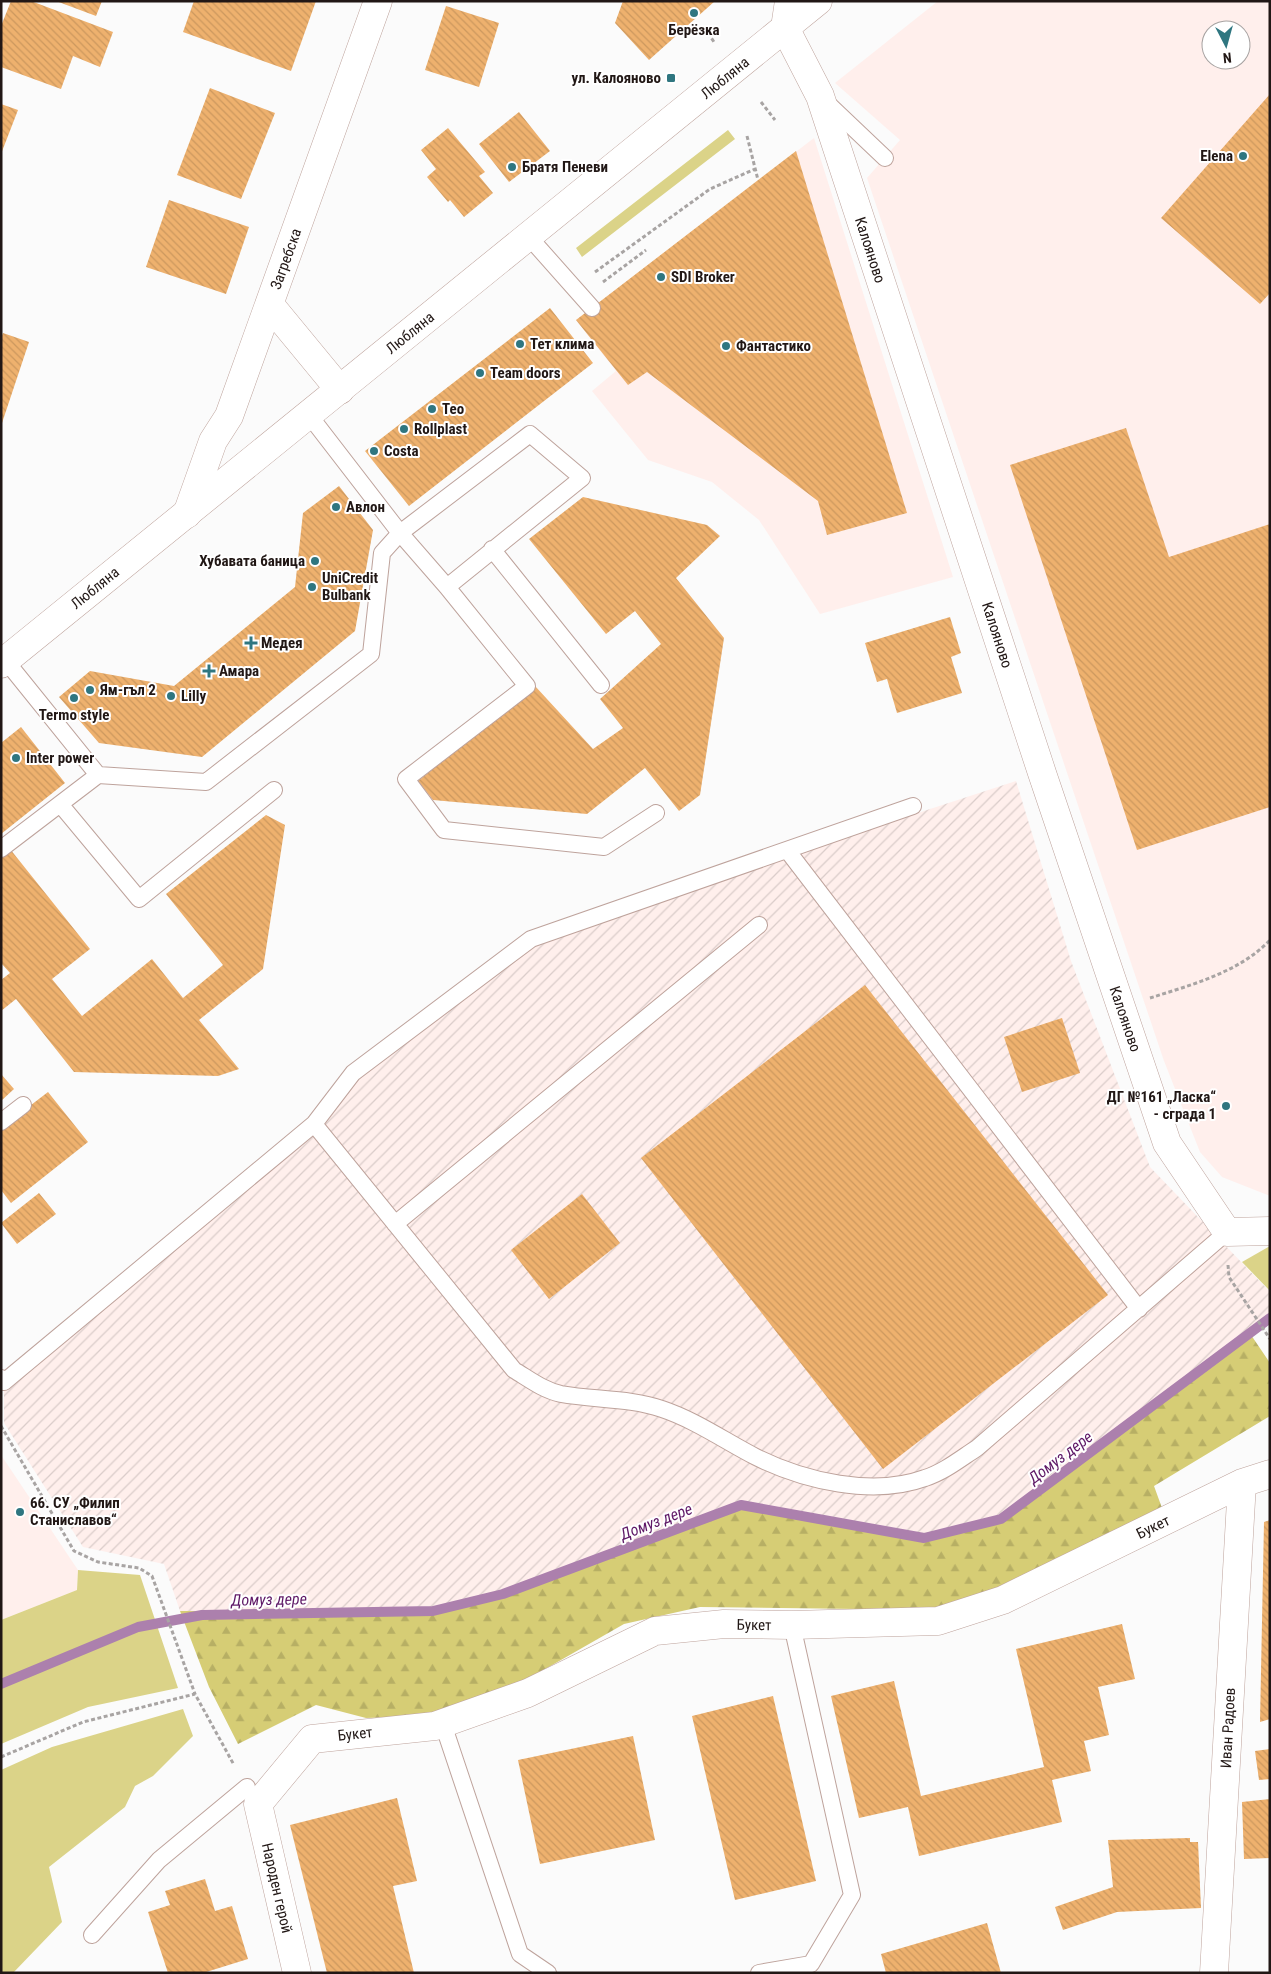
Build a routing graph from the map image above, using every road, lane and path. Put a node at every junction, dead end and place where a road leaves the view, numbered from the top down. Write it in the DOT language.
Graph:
graph roads {
  1 [pos="378,1"];
  2 [pos="789,1"];
  3 [pos="818,1"];
  4 [pos="785,28"];
  5 [pos="708,33"];
  6 [pos="714,42"];
  7 [pos="820,96"];
  8 [pos="761,102"];
  9 [pos="775,120"];
  10 [pos="747,136"];
  11 [pos="885,158"];
  12 [pos="755,169"];
  13 [pos="758,180"];
  14 [pos="529,237"];
  15 [pos="646,250"];
  16 [pos="592,274"];
  17 [pos="600,284"];
  18 [pos="270,305"];
  19 [pos="592,308"];
  20 [pos="340,390"];
  21 [pos="309,415"];
  22 [pos="187,514"];
  23 [pos="400,534"];
  24 [pos="492,550"];
  25 [pos="447,587"];
  26 [pos="4,662"];
  27 [pos="601,685"];
  28 [pos="98,775"];
  29 [pos="274,790"];
  30 [pos="60,804"];
  31 [pos="913,806"];
  32 [pos="656,813"];
  33 [pos="1,849"];
  34 [pos="788,850"];
  35 [pos="759,925"];
  36 [pos="1270,940"];
  37 [pos="1122,1009"];
  38 [pos="23,1105"];
  39 [pos="1,1122"];
  40 [pos="314,1124"];
  41 [pos="395,1224"];
  42 [pos="1270,1230"];
  43 [pos="1227,1232"];
  44 [pos="1139,1309"];
  45 [pos="1270,1339"];
  46 [pos="3,1380"];
  47 [pos="1,1426"];
  48 [pos="1270,1474"];
  49 [pos="1242,1483"];
  50 [pos="792,1625"];
  51 [pos="195,1694"];
  52 [pos="443,1724"];
  53 [pos="1,1757"];
  54 [pos="252,1796"];
  55 [pos="92,1935"];
  56 [pos="297,1973"];
  57 [pos="548,1973"];
  58 [pos="759,1973"];
  59 [pos="1214,1973"];
  1 -- 18 [label="street, Загребска"];
  2 -- 4 [label="street"];
  3 -- 4 [label="street, Любляна"];
  4 -- 7 [label="street, Калояново"];
  4 -- 14 [label="street, Любляна"];
  5 -- 6 [label="path"];
  7 -- 11 [label="lane"];
  7 -- 37 [label="street, Калояново"];
  8 -- 9 [label="path"];
  10 -- 12 [label="path"];
  12 -- 13 [label="path"];
  12 -- 16 [label="path"];
  14 -- 19 [label="lane"];
  14 -- 20 [label="street, Любляна"];
  15 -- 17 [label="path"];
  18 -- 20 [label="street"];
  18 -- 22 [label="street, Загребска"];
  20 -- 21 [label="street, Любляна"];
  21 -- 22 [label="street, Любляна"];
  21 -- 23 [label="lane"];
  22 -- 26 [label="street, Любляна"];
  23 -- 24 [label="lane"];
  23 -- 25 [label="lane"];
  23 -- 28 [label="lane"];
  24 -- 25 [label="lane"];
  24 -- 27 [label="lane"];
  25 -- 32 [label="lane"];
  26 -- 28 [label="lane"];
  28 -- 30 [label="lane"];
  29 -- 30 [label="lane"];
  30 -- 33 [label="lane"];
  31 -- 34 [label="lane"];
  34 -- 40 [label="lane"];
  34 -- 44 [label="lane"];
  35 -- 41 [label="lane"];
  36 -- 37 [label="path"];
  37 -- 43 [label="street, Калояново"];
  38 -- 39 [label="lane"];
  40 -- 41 [label="lane"];
  40 -- 46 [label="lane"];
  41 -- 44 [label="lane"];
  42 -- 43 [label="street"];
  43 -- 44 [label="lane"];
  43 -- 45 [label="path"];
  47 -- 51 [label="path"];
  48 -- 49 [label="street, Букет"];
  49 -- 50 [label="street, Букет"];
  49 -- 59 [label="street, Иван Радоев"];
  50 -- 52 [label="street, Букет"];
  50 -- 58 [label="lane"];
  51 -- 53 [label="path"];
  51 -- 54 [label="path"];
  52 -- 54 [label="street, Букет"];
  52 -- 57 [label="lane"];
  54 -- 55 [label="lane"];
  54 -- 56 [label="street, Народен герой"];
}
